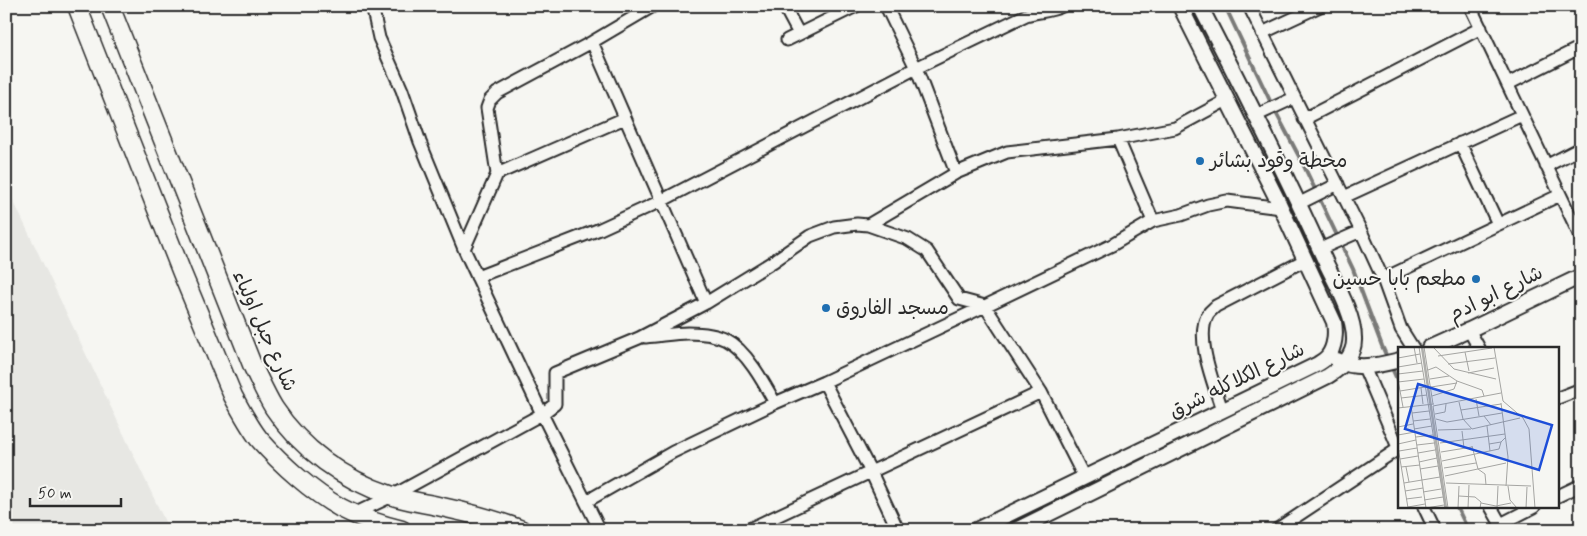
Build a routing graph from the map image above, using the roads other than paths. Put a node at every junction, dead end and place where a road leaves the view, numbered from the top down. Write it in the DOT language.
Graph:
graph roads {
  1 [pos="77,6"];
  2 [pos="110,6"];
  3 [pos="372,6"];
  4 [pos="653,6"];
  5 [pos="784,6"];
  6 [pos="856,6"];
  7 [pos="886,6"];
  8 [pos="1062,6"];
  9 [pos="1180,6"];
  10 [pos="1200,6"];
  11 [pos="1248,6"];
  12 [pos="1320,6"];
  13 [pos="1470,6"];
  14 [pos="1481,28"];
  15 [pos="1262,33"];
  16 [pos="799,34"];
  17 [pos="787,40"];
  18 [pos="592,42"];
  19 [pos="1581,47"];
  20 [pos="916,68"];
  21 [pos="1508,84"];
  22 [pos="1294,98"];
  23 [pos="1227,100"];
  24 [pos="1522,115"];
  25 [pos="1255,116"];
  26 [pos="625,118"];
  27 [pos="1304,119"];
  28 [pos="1118,139"];
  29 [pos="1460,143"];
  30 [pos="1581,148"];
  31 [pos="1546,166"];
  32 [pos="956,173"];
  33 [pos="497,174"];
  34 [pos="1338,184"];
  35 [pos="1560,194"];
  36 [pos="1344,198"];
  37 [pos="661,201"];
  38 [pos="1298,204"];
  39 [pos="1281,208"];
  40 [pos="1153,221"];
  41 [pos="868,224"];
  42 [pos="1498,224"];
  43 [pos="1361,231"];
  44 [pos="1581,238"];
  45 [pos="464,249"];
  46 [pos="1320,249"];
  47 [pos="1305,260"];
  48 [pos="1581,276"];
  49 [pos="476,277"];
  50 [pos="1383,279"];
  51 [pos="706,303"];
  52 [pos="985,306"];
  53 [pos="1470,330"];
  54 [pos="639,338"];
  55 [pos="1412,347"];
  56 [pos="1431,347"];
  57 [pos="1478,347"];
  58 [pos="1329,356"];
  59 [pos="1398,360"];
  60 [pos="1344,364"];
  61 [pos="1364,367"];
  62 [pos="824,382"];
  63 [pos="1581,388"];
  64 [pos="1041,392"];
  65 [pos="1560,397"];
  66 [pos="775,403"];
  67 [pos="1222,410"];
  68 [pos="542,414"];
  69 [pos="1398,448"];
  70 [pos="1398,451"];
  71 [pos="870,472"];
  72 [pos="1084,477"];
  73 [pos="1581,485"];
  74 [pos="1560,495"];
  75 [pos="392,496"];
  76 [pos="587,501"];
  77 [pos="1425,508"];
  78 [pos="1492,508"];
  79 [pos="1532,508"];
  80 [pos="354,514"];
  81 [pos="1502,527"];
  82 [pos="402,530"];
  83 [pos="522,530"];
  84 [pos="600,530"];
  85 [pos="748,530"];
  86 [pos="898,530"];
  87 [pos="976,530"];
  88 [pos="1016,530"];
  89 [pos="1276,530"];
  90 [pos="1436,530"];
  1 -- 80 [label="highway"];
  2 -- 75 [label="highway, شارع جبل اولياء"];
  3 -- 45 [label="street"];
  4 -- 18 [label="street"];
  5 -- 16 [label="street"];
  6 -- 16 [label="street"];
  7 -- 20 [label="street"];
  8 -- 20 [label="street"];
  9 -- 23 [label="street, شارع الكلاكله شرق"];
  10 -- 25 [label="street"];
  11 -- 15 [label="street"];
  12 -- 15 [label="street"];
  13 -- 14 [label="street"];
  14 -- 21 [label="street"];
  14 -- 27 [label="street"];
  15 -- 22 [label="street"];
  16 -- 17 [label="street"];
  18 -- 26 [label="street"];
  18 -- 33 [label="street"];
  19 -- 21 [label="street"];
  20 -- 32 [label="street"];
  20 -- 37 [label="street"];
  21 -- 24 [label="street"];
  22 -- 25 [label="street"];
  22 -- 27 [label="street"];
  23 -- 28 [label="street"];
  23 -- 39 [label="street, شارع الكلاكله شرق"];
  24 -- 29 [label="street"];
  24 -- 31 [label="street"];
  25 -- 38 [label="street"];
  26 -- 33 [label="street"];
  26 -- 37 [label="street"];
  27 -- 34 [label="street"];
  28 -- 32 [label="street"];
  28 -- 40 [label="street"];
  29 -- 36 [label="street"];
  29 -- 42 [label="street"];
  30 -- 31 [label="street"];
  31 -- 35 [label="street"];
  32 -- 41 [label="street"];
  33 -- 45 [label="street"];
  34 -- 36 [label="street"];
  34 -- 38 [label="street"];
  35 -- 42 [label="street"];
  35 -- 44 [label="street"];
  36 -- 43 [label="street"];
  37 -- 49 [label="street"];
  37 -- 51 [label="street"];
  38 -- 46 [label="street"];
  39 -- 40 [label="street"];
  39 -- 47 [label="street, شارع الكلاكله شرق"];
  40 -- 52 [label="street"];
  41 -- 51 [label="street"];
  41 -- 52 [label="street"];
  42 -- 50 [label="street"];
  43 -- 46 [label="street"];
  43 -- 50 [label="street"];
  45 -- 49 [label="street"];
  46 -- 60 [label="street"];
  47 -- 58 [label="street, شارع الكلاكله شرق"];
  47 -- 67 [label="street"];
  48 -- 53 [label="street, شارع ابو ادم"];
  49 -- 68 [label="street"];
  50 -- 55 [label="street"];
  51 -- 54 [label="street"];
  52 -- 62 [label="street"];
  52 -- 64 [label="street"];
  53 -- 56 [label="street, شارع ابو ادم"];
  53 -- 57 [label="street"];
  54 -- 66 [label="street"];
  54 -- 68 [label="street"];
  58 -- 60 [label="street"];
  58 -- 67 [label="street, شارع الكلاكله شرق"];
  59 -- 61 [label="street"];
  60 -- 61 [label="street"];
  60 -- 88 [label="street, شارع الكلاكله شرق"];
  61 -- 69 [label="street"];
  62 -- 66 [label="street"];
  62 -- 71 [label="street"];
  63 -- 65 [label="street"];
  64 -- 71 [label="street"];
  64 -- 72 [label="street"];
  66 -- 76 [label="street"];
  67 -- 72 [label="street, شارع الكلاكله شرق"];
  68 -- 75 [label="street"];
  68 -- 76 [label="street"];
  70 -- 89 [label="street"];
  71 -- 85 [label="street"];
  71 -- 86 [label="street"];
  72 -- 87 [label="street, شارع الكلاكله شرق"];
  73 -- 74 [label="street"];
  75 -- 80 [label="street"];
  75 -- 83 [label="highway, شارع جبل اولياء"];
  76 -- 84 [label="street"];
  77 -- 90 [label="street"];
  78 -- 81 [label="street"];
  79 -- 81 [label="street"];
  80 -- 82 [label="highway"];
}
